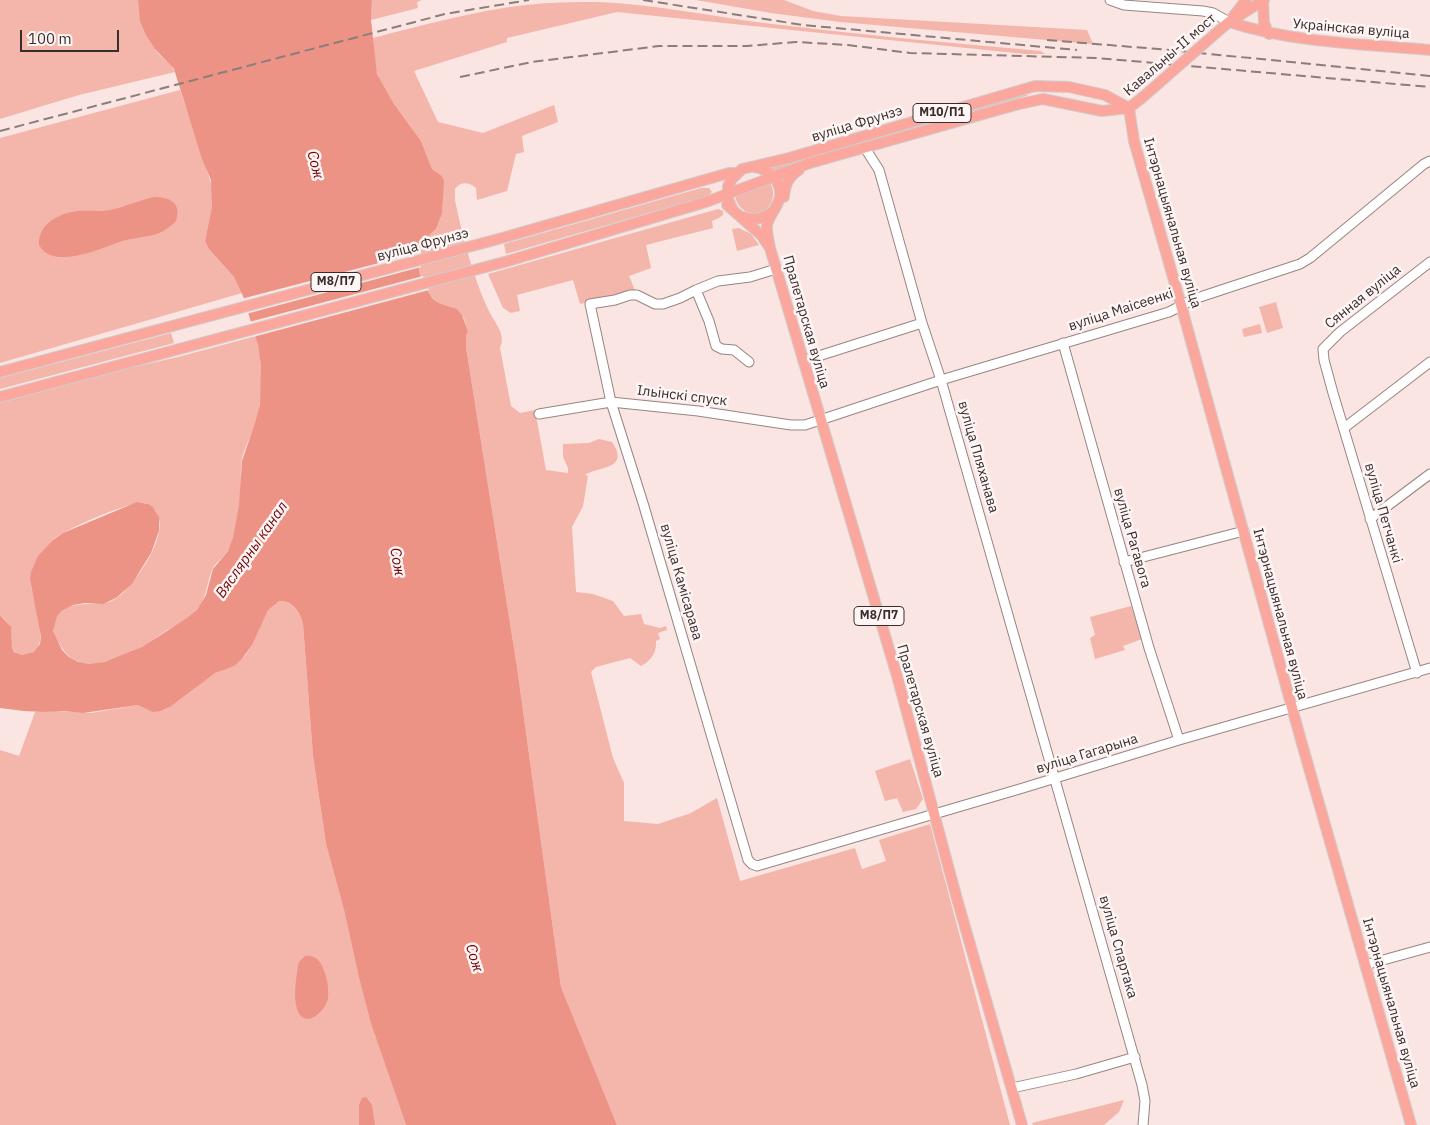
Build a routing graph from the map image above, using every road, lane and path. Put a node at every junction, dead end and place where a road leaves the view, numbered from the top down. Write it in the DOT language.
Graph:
graph roads {
  1 [pos="1110,0"];
  2 [pos="1246,0"];
  3 [pos="1263,0"];
  4 [pos="1229,22"];
  5 [pos="1269,34"];
  6 [pos="1430,50"];
  7 [pos="1129,108"];
  8 [pos="865,148"];
  9 [pos="1430,160"];
  10 [pos="810,163"];
  11 [pos="754,167"];
  12 [pos="737,173"];
  13 [pos="774,176"];
  14 [pos="727,195"];
  15 [pos="706,202"];
  16 [pos="732,208"];
  17 [pos="775,208"];
  18 [pos="741,216"];
  19 [pos="768,237"];
  20 [pos="770,248"];
  21 [pos="1430,262"];
  22 [pos="776,269"];
  23 [pos="696,290"];
  24 [pos="1181,305"];
  25 [pos="922,323"];
  26 [pos="1063,343"];
  27 [pos="1324,360"];
  28 [pos="803,361"];
  29 [pos="749,362"];
  30 [pos="1430,362"];
  31 [pos="0,372"];
  32 [pos="941,380"];
  33 [pos="0,397"];
  34 [pos="611,402"];
  35 [pos="540,414"];
  36 [pos="820,420"];
  37 [pos="1344,428"];
  38 [pos="1430,474"];
  39 [pos="1370,519"];
  40 [pos="1244,532"];
  41 [pos="1124,562"];
  42 [pos="1430,668"];
  43 [pos="1417,673"];
  44 [pos="1292,709"];
  45 [pos="1179,740"];
  46 [pos="1056,778"];
  47 [pos="935,814"];
  48 [pos="752,864"];
  49 [pos="1430,947"];
  50 [pos="1365,964"];
  51 [pos="1135,1057"];
  52 [pos="1012,1088"];
  53 [pos="1022,1125"];
  54 [pos="1143,1125"];
  55 [pos="1412,1125"];
  1 -- 4 [label="street, Украінская вуліца"];
  2 -- 4 [label="main road"];
  3 -- 4 [label="main road"];
  3 -- 5 [label="main road"];
  4 -- 5 [label="main road, Украінская вуліца"];
  4 -- 7 [label="main road, Кавальны-II мост, bridge"];
  5 -- 6 [label="main road, Украінская вуліца"];
  7 -- 8 [label="main road, вуліца Фрунзэ / М10/П1"];
  7 -- 11 [label="main road, вуліца Фрунзэ / М10/П1"];
  7 -- 24 [label="main road, Інтэрнацыянальная вуліца"];
  8 -- 10 [label="main road, вуліца Фрунзэ / М10/П1"];
  8 -- 25 [label="street, вуліца Пляханава"];
  9 -- 24 [label="street, вуліца Маісеенкі"];
  10 -- 13 [label="main road, вуліца Фрунзэ / М10/П1"];
  10 -- 19 [label="main road, вуліца Фрунзэ / М10/П1"];
  11 -- 12 [label="main road, вуліца Фрунзэ / М8/П7"];
  11 -- 13 [label="main road"];
  12 -- 14 [label="main road"];
  12 -- 31 [label="main road, вуліца Фрунзэ / М8/П7"];
  13 -- 14 [label="main road, вуліца Фрунзэ / М10/П1"];
  13 -- 17 [label="main road, М8/П7"];
  14 -- 15 [label="main road, вуліца Фрунзэ / М10/П1"];
  14 -- 16 [label="main road, М8/П7"];
  15 -- 16 [label="main road, М8/П7"];
  15 -- 33 [label="main road, вуліца Фрунзэ / М8/П7"];
  16 -- 18 [label="main road, М8/П7"];
  17 -- 18 [label="main road"];
  17 -- 19 [label="main road, Пралетарская вуліца / М8/П7"];
  18 -- 20 [label="main road, Пралетарская вуліца / М8/П7"];
  19 -- 20 [label="main road, Пралетарская вуліца / М8/П7"];
  20 -- 22 [label="main road, Пралетарская вуліца / М8/П7"];
  21 -- 27 [label="street, Сянная вуліца"];
  22 -- 23 [label="street"];
  22 -- 28 [label="main road, Пралетарская вуліца / М8/П7"];
  23 -- 29 [label="street"];
  23 -- 34 [label="street, вуліца Камісарава"];
  24 -- 26 [label="street, вуліца Маісеенкі"];
  24 -- 40 [label="main road, Інтэрнацыянальная вуліца"];
  25 -- 28 [label="street"];
  25 -- 32 [label="street, вуліца Пляханава"];
  26 -- 32 [label="street, вуліца Маісеенкі"];
  26 -- 41 [label="street, вуліца Рагавога"];
  27 -- 37 [label="street, вуліца Петчанкі"];
  28 -- 36 [label="main road, Пралетарская вуліца / М8/П7"];
  30 -- 37 [label="street"];
  32 -- 36 [label="street, вуліца Маісеенкі"];
  32 -- 46 [label="street, вуліца Пляханава"];
  34 -- 35 [label="street, Ільінскі спуск"];
  34 -- 36 [label="street, Ільінскі спуск"];
  34 -- 48 [label="street, вуліца Камісарава"];
  36 -- 47 [label="main road, Пралетарская вуліца / М8/П7"];
  37 -- 39 [label="street, вуліца Петчанкі"];
  38 -- 39 [label="street"];
  39 -- 43 [label="street, вуліца Петчанкі"];
  40 -- 41 [label="street"];
  40 -- 44 [label="main road, Інтэрнацыянальная вуліца"];
  41 -- 45 [label="street, вуліца Рагавога"];
  42 -- 43 [label="street, вуліца Гагарына"];
  43 -- 44 [label="street, вуліца Гагарына"];
  44 -- 45 [label="street, вуліца Гагарына"];
  44 -- 50 [label="main road, Інтэрнацыянальная вуліца"];
  45 -- 46 [label="street, вуліца Гагарына"];
  46 -- 47 [label="street, вуліца Гагарына"];
  46 -- 51 [label="street, вуліца Спартака"];
  47 -- 48 [label="street, вуліца Гагарына"];
  47 -- 52 [label="main road, Пралетарская вуліца / М8/П7"];
  49 -- 50 [label="street"];
  50 -- 55 [label="main road, Інтэрнацыянальная вуліца"];
  51 -- 52 [label="street"];
  51 -- 54 [label="street, вуліца Спартака"];
  52 -- 53 [label="main road, Пралетарская вуліца / М8/П7"];
}
